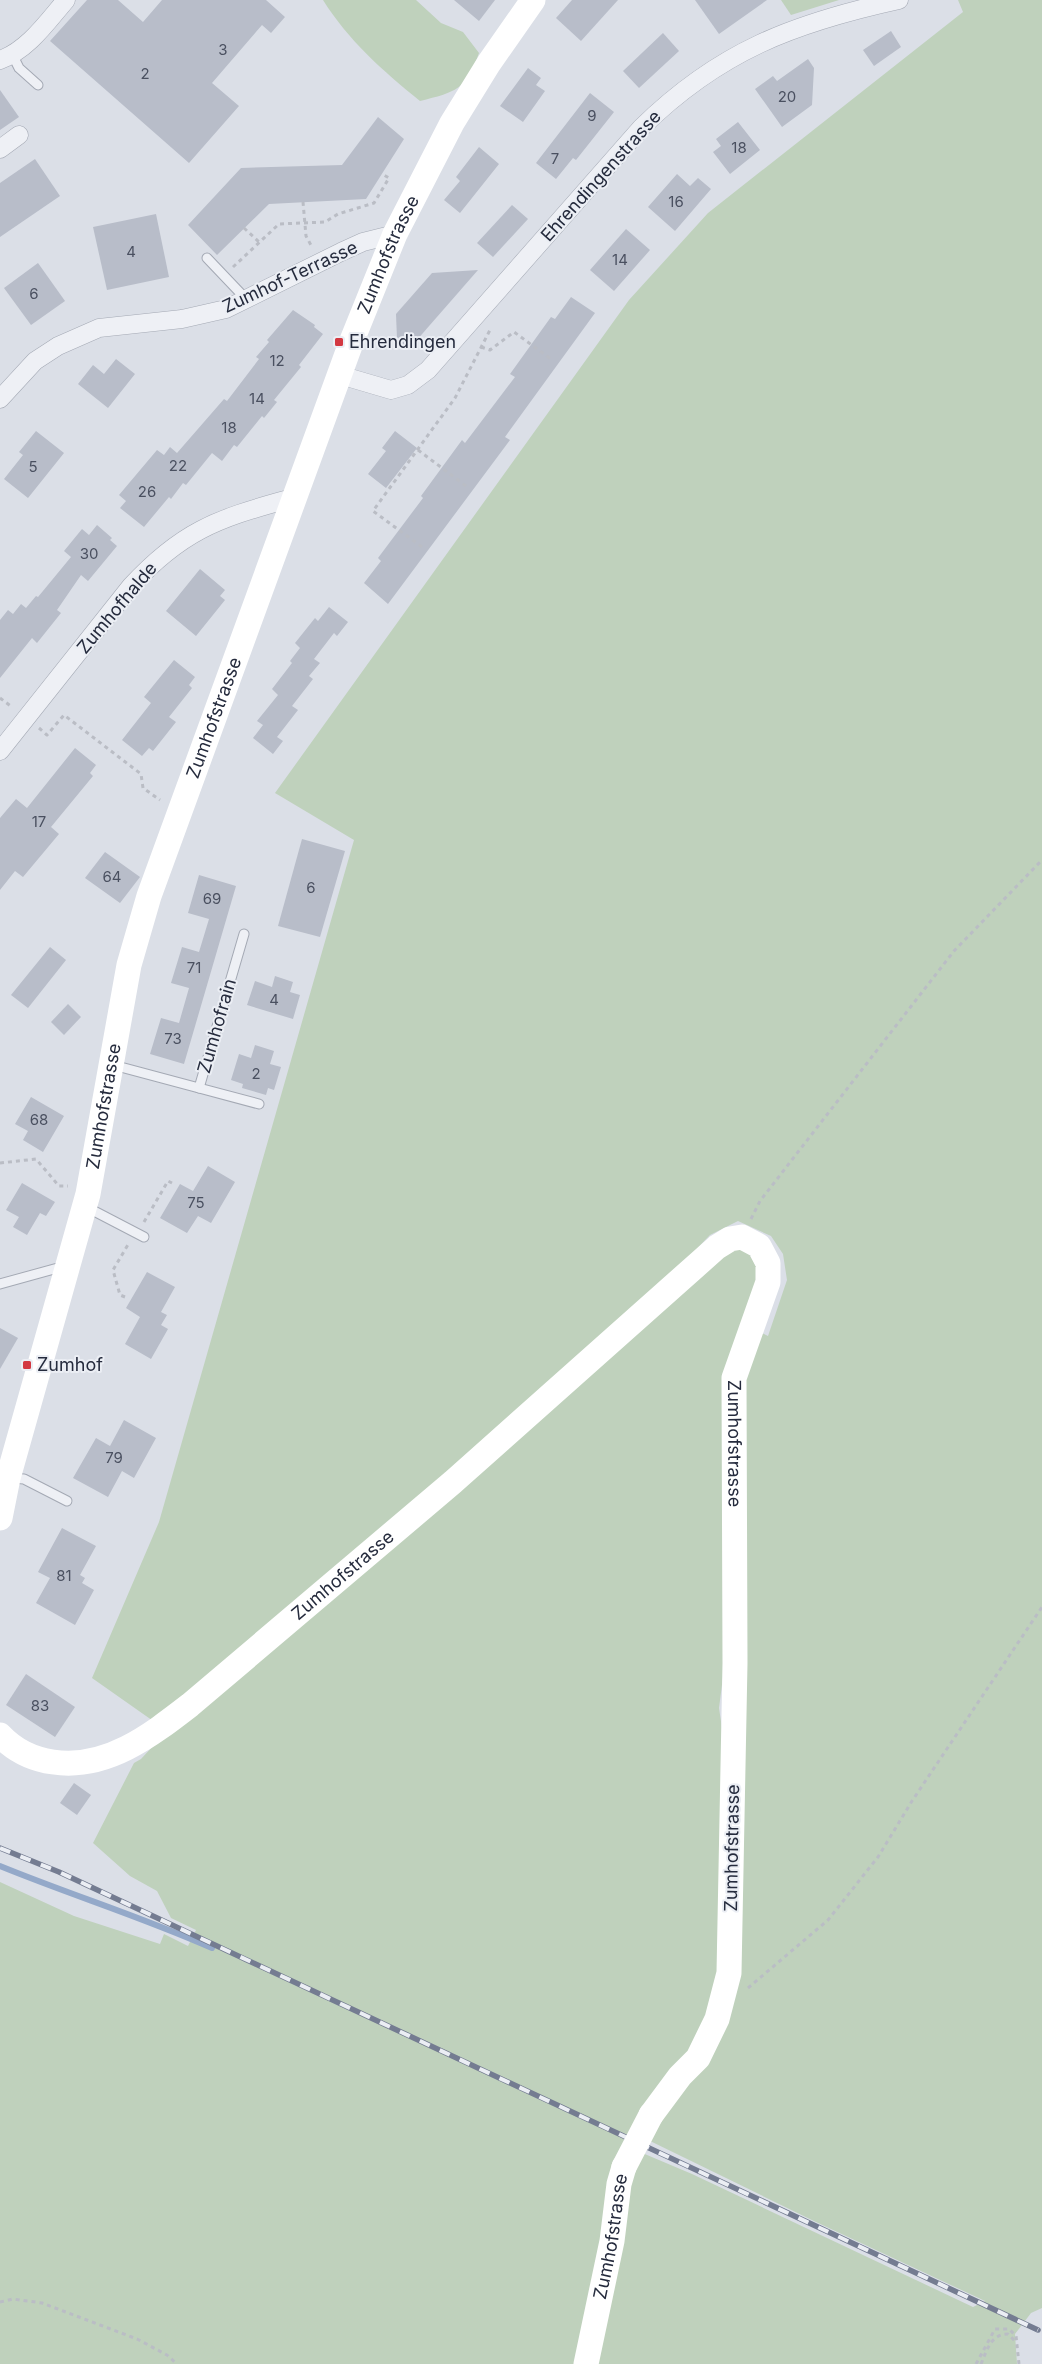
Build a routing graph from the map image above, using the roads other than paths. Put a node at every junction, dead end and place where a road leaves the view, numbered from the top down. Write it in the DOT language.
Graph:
graph roads {
  1 [pos="66,0"];
  2 [pos="533,0"];
  3 [pos="899,0"];
  4 [pos="6,58"];
  5 [pos="38,85"];
  6 [pos="19,135"];
  7 [pos="0,149"];
  8 [pos="395,234"];
  9 [pos="207,258"];
  10 [pos="246,299"];
  11 [pos="340,375"];
  12 [pos="0,399"];
  13 [pos="294,501"];
  14 [pos="0,751"];
  15 [pos="244,934"];
  16 [pos="110,1064"];
  17 [pos="199,1088"];
  18 [pos="259,1104"];
  19 [pos="84,1208"];
  20 [pos="144,1237"];
  21 [pos="67,1266"];
  22 [pos="0,1284"];
  23 [pos="4,1478"];
  24 [pos="66,1502"];
  25 [pos="0,1518"];
  26 [pos="0,1735"];
  27 [pos="586,2364"];
  1 -- 4 [label="street"];
  2 -- 8 [label="street, Zumhofstrasse"];
  3 -- 11 [label="street, Ehrendingenstrasse"];
  4 -- 5 [label="lane"];
  6 -- 7 [label="street"];
  8 -- 10 [label="street, Zumhof-Terrasse"];
  8 -- 11 [label="street, Zumhofstrasse"];
  9 -- 10 [label="lane"];
  10 -- 12 [label="street, Zumhof-Terrasse"];
  11 -- 13 [label="street, Zumhofstrasse"];
  13 -- 14 [label="street, Zumhofhalde"];
  13 -- 16 [label="street, Zumhofstrasse"];
  15 -- 17 [label="lane, Zumhofrain"];
  16 -- 17 [label="lane, Zumhofrain"];
  16 -- 19 [label="street, Zumhofstrasse"];
  17 -- 18 [label="lane"];
  19 -- 20 [label="lane"];
  19 -- 21 [label="street, Zumhofstrasse"];
  21 -- 22 [label="lane"];
  21 -- 23 [label="street, Zumhofstrasse"];
  23 -- 24 [label="lane"];
  23 -- 25 [label="street, Zumhofstrasse"];
  26 -- 27 [label="street, Zumhofstrasse, bridge"];
}
